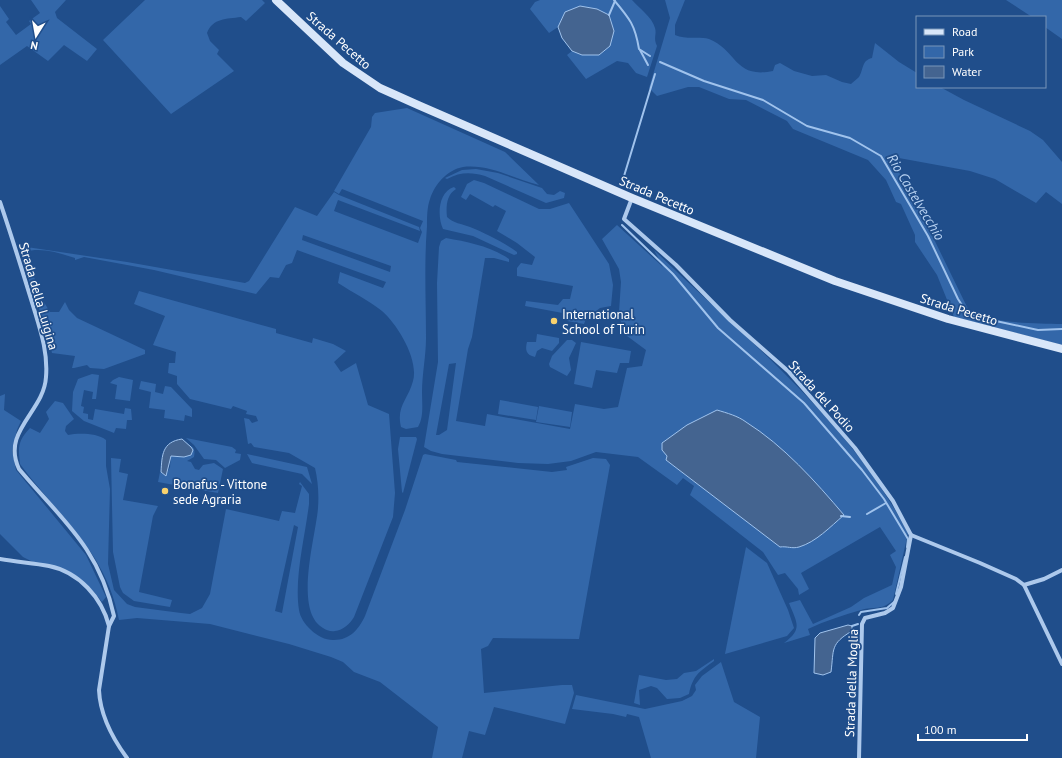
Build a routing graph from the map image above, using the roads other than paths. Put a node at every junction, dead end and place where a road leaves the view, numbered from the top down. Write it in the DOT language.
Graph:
graph roads {
  1 [pos="276,0"];
  2 [pos="632,198"];
  3 [pos="0,202"];
  4 [pos="1062,349"];
  5 [pos="911,535"];
  6 [pos="0,559"];
  7 [pos="1062,570"];
  8 [pos="1024,585"];
  9 [pos="109,626"];
  10 [pos="1062,664"];
  11 [pos="127,758"];
  12 [pos="859,758"];
  1 -- 2 [label="main road, Strada Pecetto"];
  2 -- 4 [label="main road, Strada Pecetto"];
  2 -- 5 [label="street, Strada del Podio"];
  3 -- 9 [label="street, Strada della Luigina"];
  5 -- 8 [label="street"];
  5 -- 12 [label="street, Strada della Moglia"];
  6 -- 9 [label="street"];
  7 -- 8 [label="street"];
  8 -- 10 [label="street"];
  9 -- 11 [label="street, Strada della Luigina"];
}
